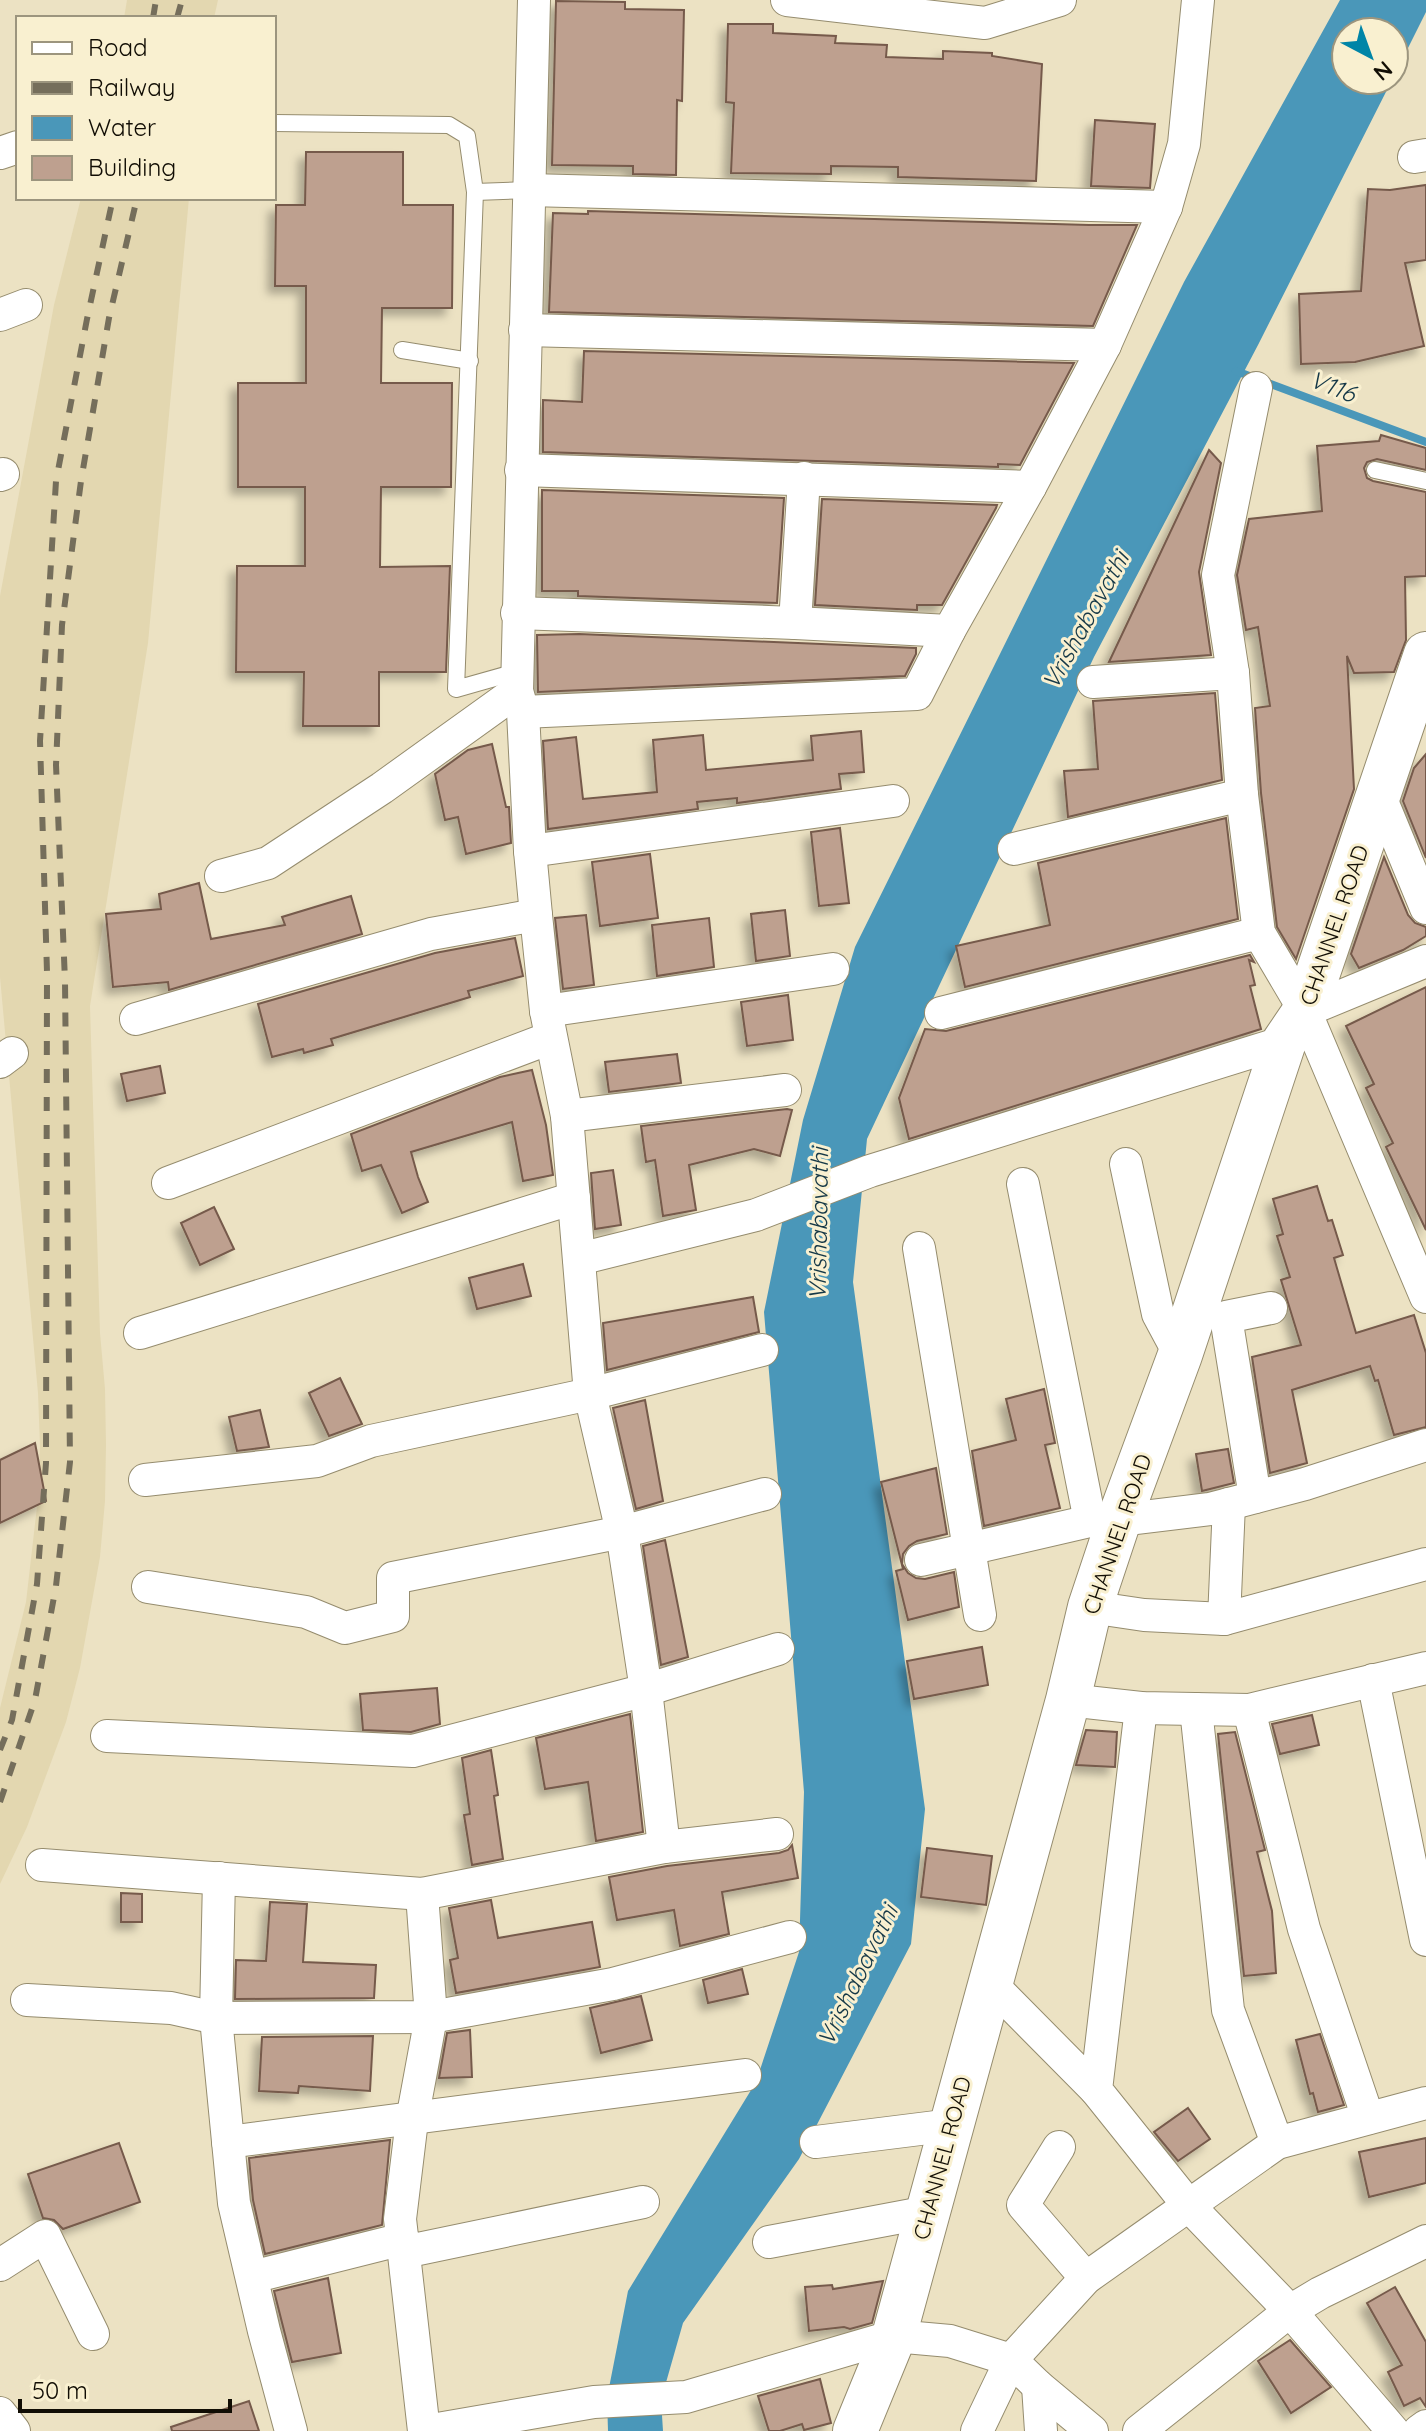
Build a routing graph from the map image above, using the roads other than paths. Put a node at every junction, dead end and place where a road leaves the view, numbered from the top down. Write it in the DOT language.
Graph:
graph roads {
  1 [pos="534,0"];
  2 [pos="787,0"];
  3 [pos="1060,0"];
  4 [pos="1198,0"];
  5 [pos="276,123"];
  6 [pos="529,190"];
  7 [pos="475,192"];
  8 [pos="1166,207"];
  9 [pos="525,330"];
  10 [pos="1105,345"];
  11 [pos="402,350"];
  12 [pos="470,361"];
  13 [pos="1256,388"];
  14 [pos="521,470"];
  15 [pos="1375,470"];
  16 [pos="804,478"];
  17 [pos="1426,481"];
  18 [pos="1030,487"];
  19 [pos="517,613"];
  20 [pos="795,623"];
  21 [pos="949,631"];
  22 [pos="1426,654"];
  23 [pos="1233,673"];
  24 [pos="1093,682"];
  25 [pos="519,692"];
  26 [pos="1411,737"];
  27 [pos="1379,794"];
  28 [pos="1242,795"];
  29 [pos="893,801"];
  30 [pos="1014,849"];
  31 [pos="530,851"];
  32 [pos="221,876"];
  33 [pos="1426,908"];
  34 [pos="536,915"];
  35 [pos="1259,933"];
  36 [pos="1426,961"];
  37 [pos="833,969"];
  38 [pos="941,1013"];
  39 [pos="136,1019"];
  40 [pos="548,1024"];
  41 [pos="1294,1026"];
  42 [pos="785,1090"];
  43 [pos="567,1116"];
  44 [pos="1126,1164"];
  45 [pos="168,1183"];
  46 [pos="1023,1184"];
  47 [pos="574,1198"];
  48 [pos="919,1248"];
  49 [pos="579,1259"];
  50 [pos="1426,1297"];
  51 [pos="1271,1308"];
  52 [pos="140,1333"];
  53 [pos="762,1350"];
  54 [pos="1180,1355"];
  55 [pos="590,1394"];
  56 [pos="1426,1445"];
  57 [pos="145,1480"];
  58 [pos="765,1494"];
  59 [pos="1242,1500"];
  60 [pos="1105,1521"];
  61 [pos="622,1532"];
  62 [pos="969,1549"];
  63 [pos="921,1560"];
  64 [pos="1426,1564"];
  65 [pos="148,1587"];
  66 [pos="1090,1607"];
  67 [pos="980,1615"];
  68 [pos="1224,1619"];
  69 [pos="778,1649"];
  70 [pos="1426,1668"];
  71 [pos="1373,1680"];
  72 [pos="646,1690"];
  73 [pos="1068,1700"];
  74 [pos="1141,1708"];
  75 [pos="1196,1709"];
  76 [pos="1249,1710"];
  77 [pos="107,1736"];
  78 [pos="777,1834"];
  79 [pos="664,1847"];
  80 [pos="42,1865"];
  81 [pos="219,1878"];
  82 [pos="422,1894"];
  83 [pos="790,1937"];
  84 [pos="1426,1940"];
  85 [pos="990,1983"];
  86 [pos="27,2000"];
  87 [pos="431,2017"];
  88 [pos="216,2018"];
  89 [pos="745,2075"];
  90 [pos="1096,2090"];
  91 [pos="1426,2103"];
  92 [pos="1368,2118"];
  93 [pos="412,2120"];
  94 [pos="952,2125"];
  95 [pos="228,2142"];
  96 [pos="816,2142"];
  97 [pos="1277,2143"];
  98 [pos="1059,2147"];
  99 [pos="643,2202"];
  100 [pos="1189,2206"];
  101 [pos="928,2212"];
  102 [pos="1426,2241"];
  103 [pos="769,2242"];
  104 [pos="403,2246"];
  105 [pos="0,2265"];
  106 [pos="252,2277"];
  107 [pos="1086,2278"];
  108 [pos="1290,2311"];
  109 [pos="93,2334"];
  110 [pos="894,2336"];
  111 [pos="1011,2360"];
  112 [pos="1038,2386"];
  113 [pos="0,2413"];
  114 [pos="1426,2426"];
  115 [pos="14,2431"];
  116 [pos="291,2431"];
  117 [pos="425,2431"];
  118 [pos="855,2431"];
  119 [pos="977,2431"];
  120 [pos="1041,2431"];
  121 [pos="1092,2431"];
  122 [pos="1139,2431"];
  123 [pos="1393,2431"];
  124 [pos="1419,2431"];
  1 -- 6 [label="street"];
  2 -- 3 [label="street"];
  4 -- 8 [label="street"];
  5 -- 7 [label="lane"];
  6 -- 7 [label="lane"];
  6 -- 8 [label="street"];
  6 -- 9 [label="street"];
  7 -- 12 [label="lane"];
  8 -- 10 [label="street"];
  9 -- 10 [label="street"];
  9 -- 14 [label="street"];
  10 -- 18 [label="street"];
  11 -- 12 [label="lane"];
  12 -- 25 [label="lane"];
  13 -- 23 [label="street"];
  14 -- 16 [label="street"];
  14 -- 19 [label="street"];
  15 -- 17 [label="lane"];
  16 -- 18 [label="street"];
  16 -- 20 [label="street"];
  18 -- 21 [label="street"];
  19 -- 20 [label="street"];
  19 -- 25 [label="street"];
  20 -- 21 [label="street"];
  21 -- 25 [label="street"];
  22 -- 26 [label="street, CHANNEL ROAD"];
  23 -- 24 [label="street"];
  23 -- 28 [label="street"];
  25 -- 31 [label="street"];
  25 -- 32 [label="street"];
  26 -- 27 [label="street, CHANNEL ROAD"];
  27 -- 33 [label="street"];
  27 -- 41 [label="street, CHANNEL ROAD"];
  28 -- 30 [label="street"];
  28 -- 35 [label="street"];
  29 -- 31 [label="street"];
  31 -- 34 [label="street"];
  34 -- 39 [label="street"];
  34 -- 40 [label="street"];
  35 -- 38 [label="street"];
  35 -- 41 [label="street"];
  36 -- 41 [label="street"];
  37 -- 40 [label="street"];
  40 -- 43 [label="street"];
  40 -- 45 [label="street"];
  41 -- 49 [label="street"];
  41 -- 50 [label="street"];
  41 -- 54 [label="street, CHANNEL ROAD"];
  42 -- 43 [label="street"];
  43 -- 47 [label="street"];
  44 -- 54 [label="street"];
  46 -- 60 [label="street"];
  47 -- 49 [label="street"];
  47 -- 52 [label="street"];
  48 -- 62 [label="street"];
  49 -- 55 [label="street"];
  51 -- 59 [label="street"];
  53 -- 55 [label="street"];
  54 -- 60 [label="street, CHANNEL ROAD"];
  55 -- 57 [label="street"];
  55 -- 61 [label="street"];
  56 -- 59 [label="street"];
  58 -- 61 [label="street"];
  59 -- 60 [label="street"];
  59 -- 68 [label="street"];
  60 -- 62 [label="street"];
  60 -- 66 [label="street, CHANNEL ROAD"];
  61 -- 65 [label="street"];
  61 -- 72 [label="street"];
  62 -- 63 [label="street"];
  62 -- 67 [label="street"];
  64 -- 68 [label="street"];
  66 -- 68 [label="street"];
  66 -- 73 [label="street, CHANNEL ROAD"];
  69 -- 72 [label="street"];
  70 -- 71 [label="street"];
  71 -- 76 [label="street"];
  71 -- 84 [label="street"];
  72 -- 77 [label="street"];
  72 -- 79 [label="street"];
  73 -- 74 [label="street"];
  73 -- 85 [label="street, CHANNEL ROAD"];
  74 -- 75 [label="street"];
  74 -- 90 [label="street"];
  75 -- 76 [label="street"];
  75 -- 97 [label="street"];
  76 -- 92 [label="street"];
  78 -- 79 [label="street"];
  79 -- 82 [label="street"];
  80 -- 81 [label="street"];
  81 -- 82 [label="street"];
  81 -- 88 [label="street"];
  82 -- 87 [label="street"];
  83 -- 87 [label="street"];
  85 -- 90 [label="street"];
  85 -- 94 [label="street, CHANNEL ROAD"];
  86 -- 88 [label="street"];
  87 -- 88 [label="street"];
  87 -- 93 [label="street"];
  88 -- 95 [label="street"];
  89 -- 93 [label="street"];
  90 -- 100 [label="street"];
  91 -- 92 [label="street"];
  92 -- 97 [label="street"];
  93 -- 95 [label="street"];
  93 -- 104 [label="street"];
  94 -- 96 [label="street"];
  94 -- 101 [label="street, CHANNEL ROAD"];
  95 -- 106 [label="street"];
  97 -- 100 [label="street"];
  98 -- 107 [label="street"];
  99 -- 104 [label="street"];
  100 -- 107 [label="street"];
  100 -- 108 [label="street"];
  101 -- 103 [label="street"];
  101 -- 110 [label="street, CHANNEL ROAD"];
  102 -- 108 [label="street"];
  104 -- 106 [label="street"];
  104 -- 117 [label="street"];
  105 -- 109 [label="street"];
  106 -- 116 [label="street"];
  107 -- 111 [label="street"];
  108 -- 122 [label="street"];
  108 -- 123 [label="street"];
  110 -- 111 [label="street"];
  110 -- 117 [label="street"];
  110 -- 118 [label="street, CHANNEL ROAD"];
  111 -- 112 [label="street"];
  111 -- 119 [label="street"];
  112 -- 120 [label="street"];
  112 -- 121 [label="street"];
  113 -- 115 [label="street"];
  114 -- 124 [label="street"];
}
